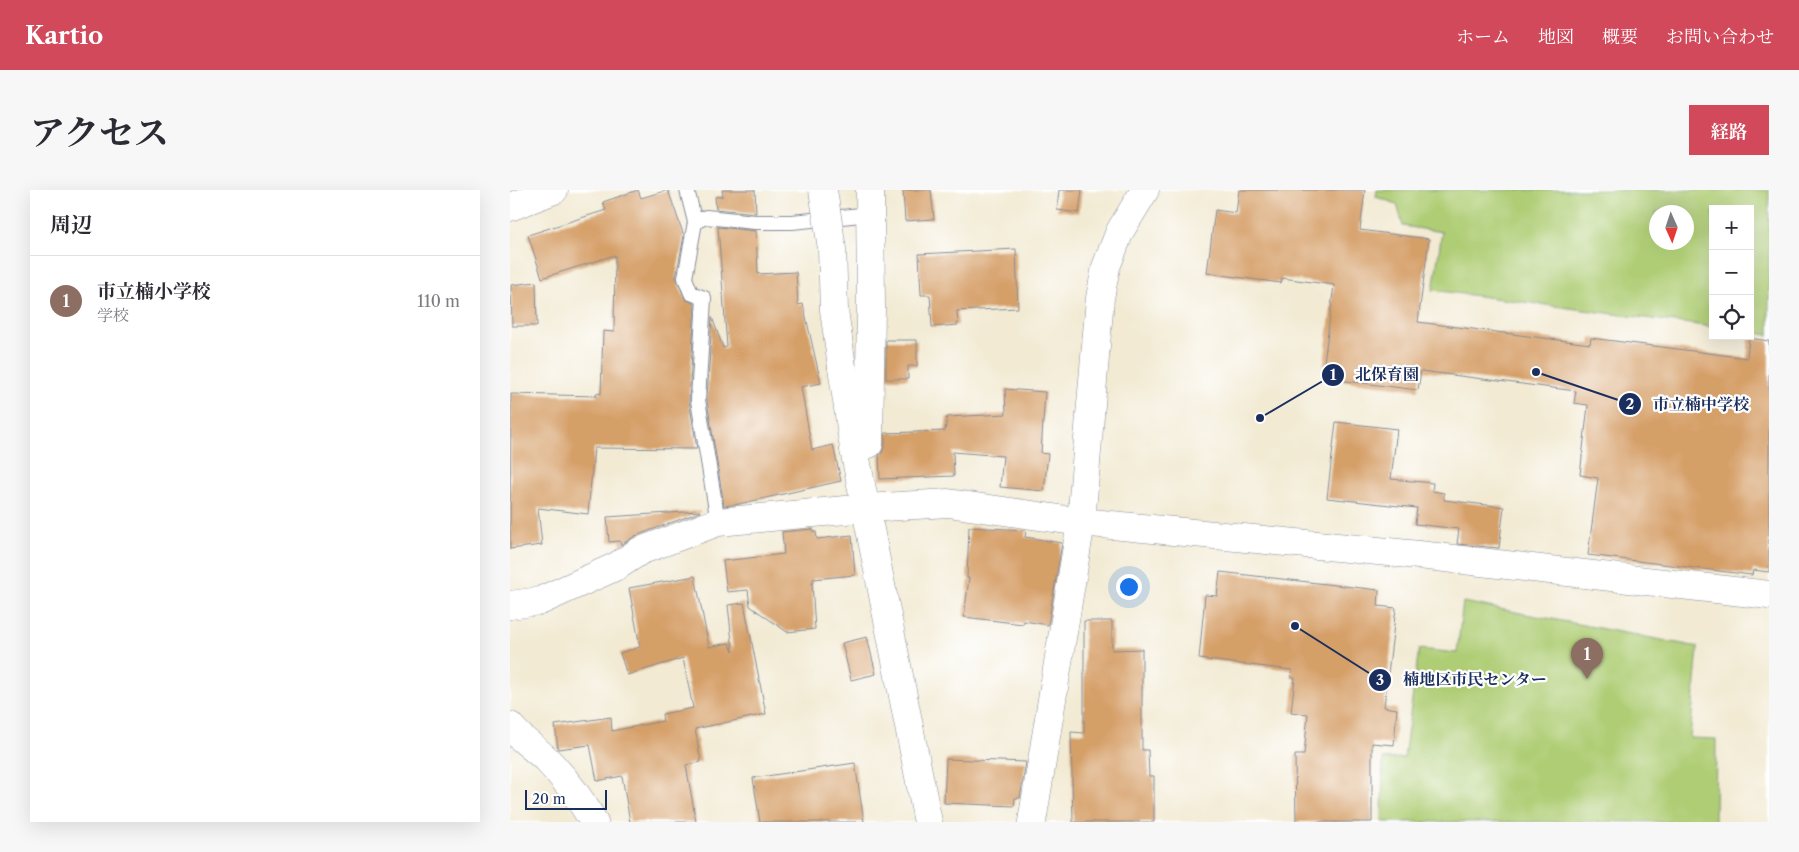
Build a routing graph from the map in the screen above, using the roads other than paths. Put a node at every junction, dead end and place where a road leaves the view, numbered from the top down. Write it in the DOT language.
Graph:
graph roads {
  1 [pos="554,190"];
  2 [pos="686,190"];
  3 [pos="823,190"];
  4 [pos="1142,191"];
  5 [pos="871,202"];
  6 [pos="510,207"];
  7 [pos="695,222"];
  8 [pos="854,450"];
  9 [pos="867,508"];
  10 [pos="718,522"];
  11 [pos="1081,522"];
  12 [pos="1769,595"];
  13 [pos="510,605"];
  14 [pos="510,726"];
  15 [pos="594,822"];
  16 [pos="928,822"];
  17 [pos="1032,822"];
  1 -- 6 [label="street"];
  2 -- 7 [label="lane"];
  3 -- 8 [label="street, bridge"];
  4 -- 11 [label="street"];
  5 -- 7 [label="lane"];
  5 -- 8 [label="street"];
  7 -- 10 [label="lane"];
  8 -- 9 [label="street"];
  9 -- 10 [label="street"];
  9 -- 11 [label="street"];
  9 -- 16 [label="street"];
  10 -- 13 [label="street"];
  11 -- 12 [label="street"];
  11 -- 17 [label="street"];
  14 -- 15 [label="street"];
}
